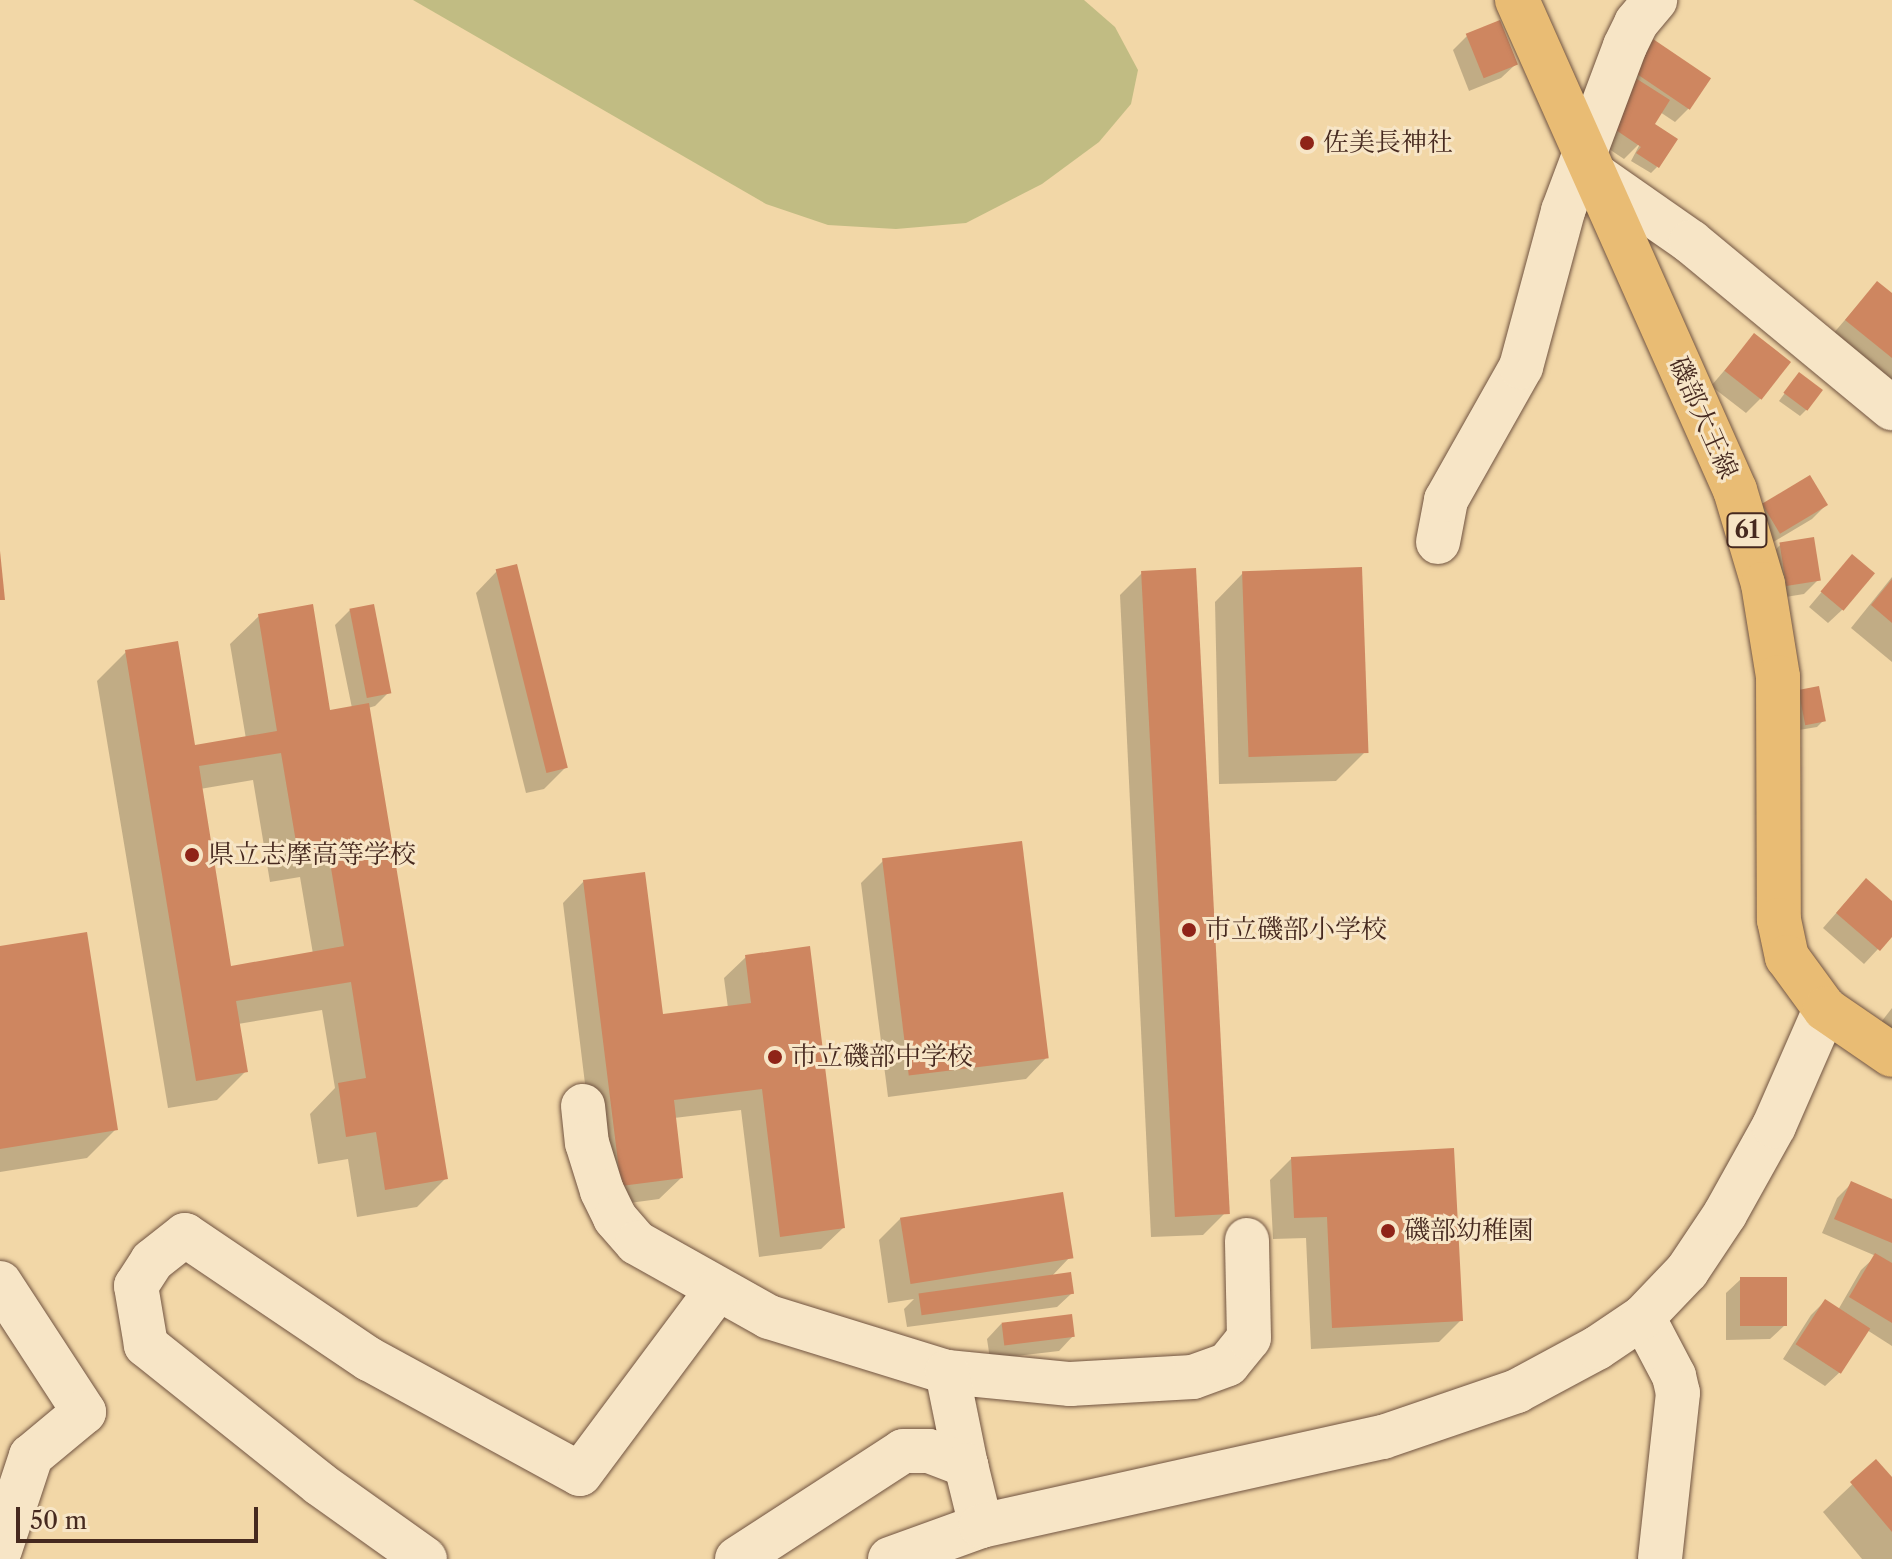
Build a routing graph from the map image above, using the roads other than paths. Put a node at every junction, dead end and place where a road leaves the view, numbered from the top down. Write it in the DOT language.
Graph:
graph roads {
  1 [pos="1517,0"];
  2 [pos="1655,0"];
  3 [pos="1590,164"];
  4 [pos="1892,408"];
  5 [pos="1438,542"];
  6 [pos="1825,1009"];
  7 [pos="1892,1055"];
  8 [pos="583,1106"];
  9 [pos="1247,1240"];
  10 [pos="0,1283"];
  11 [pos="717,1290"];
  12 [pos="1643,1317"];
  13 [pos="947,1372"];
  14 [pos="966,1465"];
  15 [pos="981,1526"];
  16 [pos="3,1529"];
  17 [pos="425,1559"];
  18 [pos="737,1559"];
  19 [pos="890,1559"];
  20 [pos="1660,1559"];
  1 -- 3 [label="main road, 磯部大王線 / 61"];
  2 -- 3 [label="street"];
  3 -- 4 [label="street"];
  3 -- 5 [label="street"];
  3 -- 6 [label="main road, 磯部大王線 / 61"];
  6 -- 7 [label="main road, 磯部大王線 / 61"];
  6 -- 12 [label="street"];
  8 -- 11 [label="street"];
  9 -- 13 [label="street"];
  10 -- 16 [label="street"];
  11 -- 13 [label="street"];
  11 -- 17 [label="street"];
  12 -- 15 [label="street"];
  12 -- 20 [label="street"];
  13 -- 14 [label="street"];
  14 -- 15 [label="street"];
  14 -- 18 [label="street"];
  15 -- 19 [label="street"];
}
